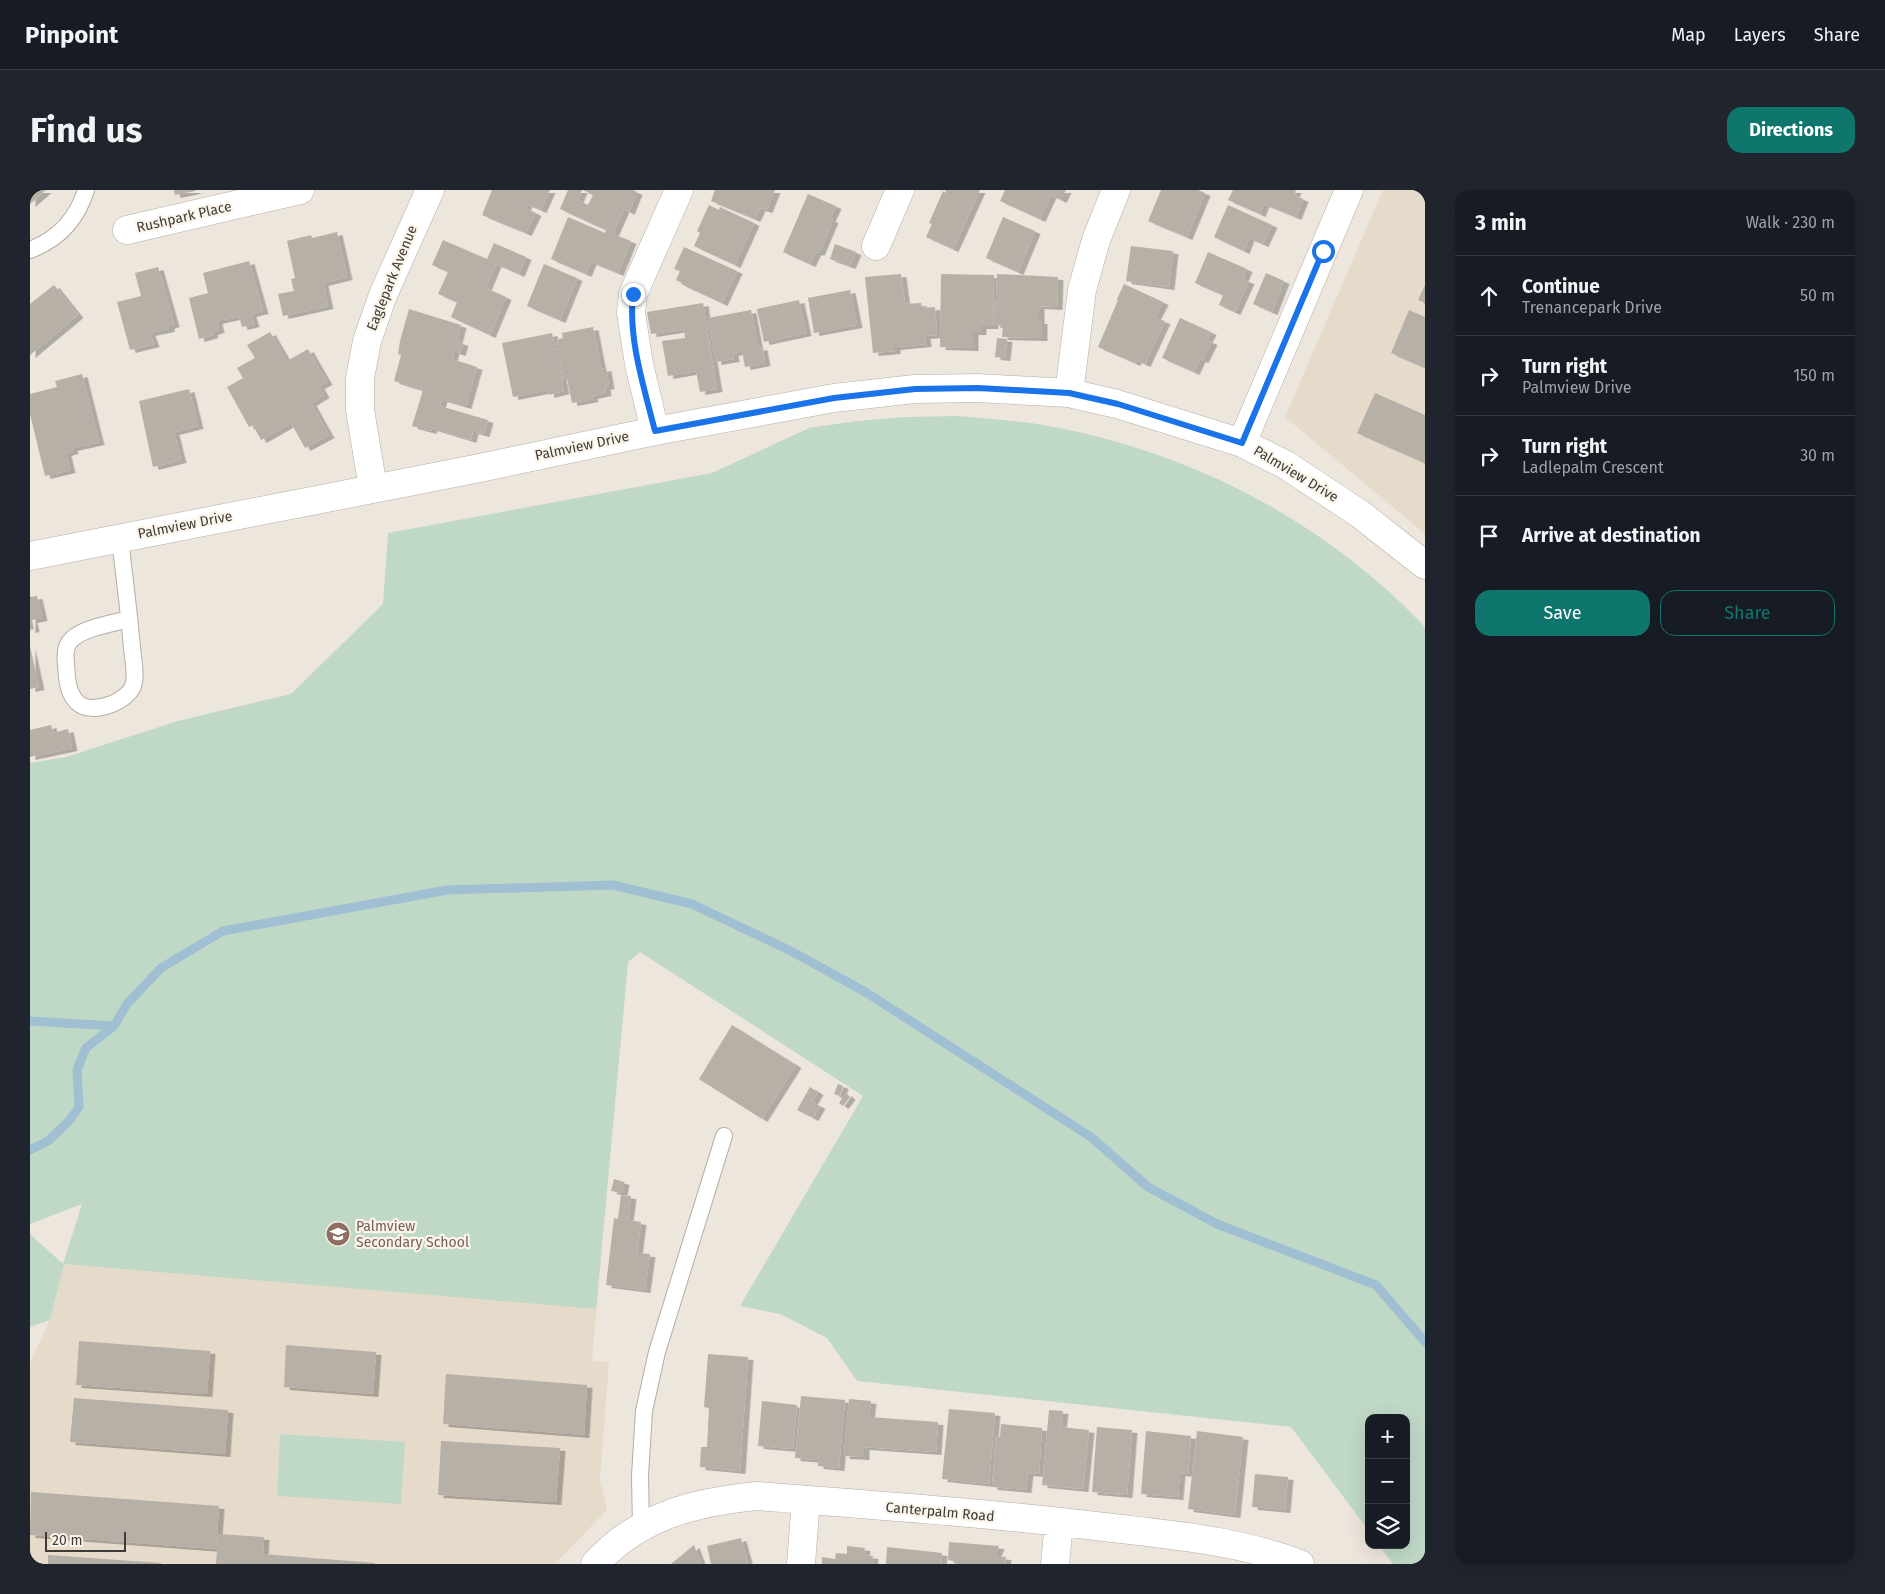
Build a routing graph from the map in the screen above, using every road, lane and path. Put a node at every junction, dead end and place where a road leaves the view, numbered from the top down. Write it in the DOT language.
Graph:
graph roads {
  1 [pos="86,190"];
  2 [pos="300,190"];
  3 [pos="430,190"];
  4 [pos="679,190"];
  5 [pos="900,190"];
  6 [pos="1116,190"];
  7 [pos="1349,190"];
  8 [pos="127,230"];
  9 [pos="876,246"];
  10 [pos="30,250"];
  11 [pos="1069,393"];
  12 [pos="655,431"];
  13 [pos="1242,443"];
  14 [pos="373,488"];
  15 [pos="120,538"];
  16 [pos="30,556"];
  17 [pos="1425,565"];
  18 [pos="129,619"];
  19 [pos="724,1136"];
  20 [pos="806,1500"];
  21 [pos="1059,1522"];
  22 [pos="642,1526"];
  23 [pos="595,1564"];
  24 [pos="801,1564"];
  25 [pos="1055,1564"];
  26 [pos="1300,1564"];
  1 -- 10 [label="lane"];
  2 -- 8 [label="street, Rushpark Place"];
  3 -- 14 [label="street, Eaglepark Avenue"];
  4 -- 12 [label="street"];
  5 -- 9 [label="street"];
  6 -- 11 [label="street"];
  7 -- 13 [label="street"];
  11 -- 12 [label="street, Palmview Drive"];
  11 -- 13 [label="street, Palmview Drive"];
  12 -- 14 [label="street, Palmview Drive"];
  13 -- 17 [label="street, Palmview Drive"];
  14 -- 15 [label="street, Palmview Drive"];
  15 -- 16 [label="street, Palmview Drive"];
  15 -- 18 [label="lane"];
  18 -- 18 [label="lane"];
  19 -- 22 [label="lane"];
  20 -- 21 [label="street, Canterpalm Road"];
  20 -- 22 [label="street, Canterpalm Road"];
  20 -- 24 [label="street"];
  21 -- 25 [label="street"];
  21 -- 26 [label="street, Canterpalm Road"];
  22 -- 23 [label="street, Canterpalm Road"];
}
